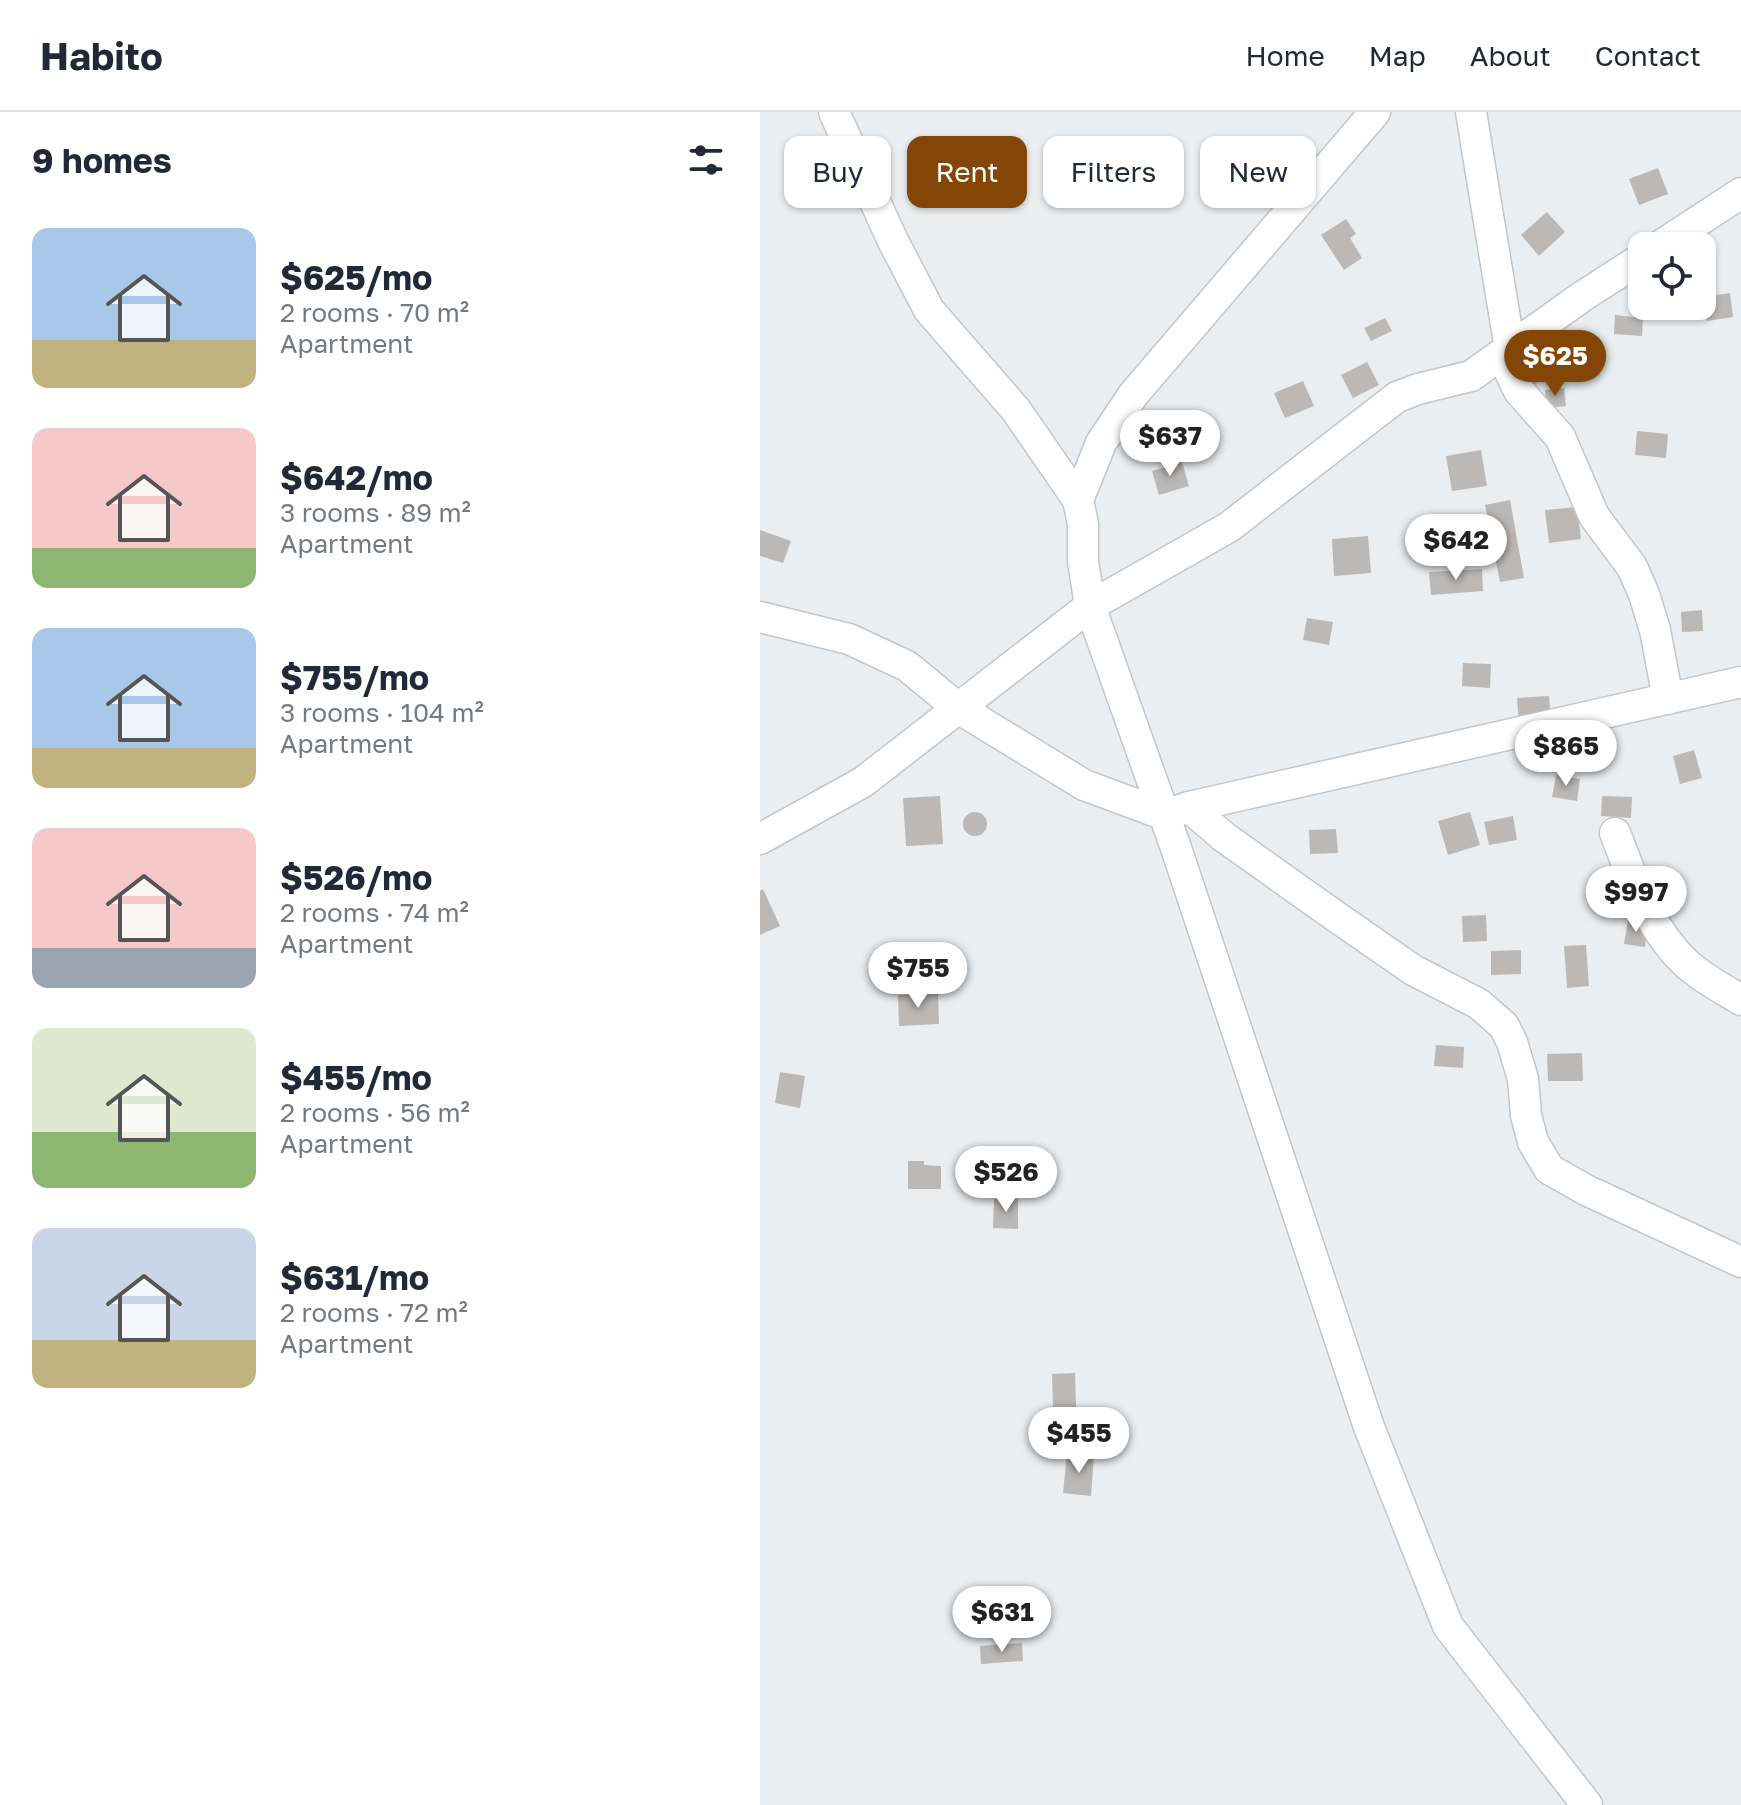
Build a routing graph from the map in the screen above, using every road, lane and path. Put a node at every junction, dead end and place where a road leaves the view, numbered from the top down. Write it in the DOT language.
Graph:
graph roads {
  1 [pos="834,112"];
  2 [pos="1375,112"];
  3 [pos="1471,112"];
  4 [pos="1741,193"];
  5 [pos="1681,232"];
  6 [pos="1628,268"];
  7 [pos="1510,349"];
  8 [pos="1078,500"];
  9 [pos="1090,606"];
  10 [pos="760,617"];
  11 [pos="1741,682"];
  12 [pos="1668,699"];
  13 [pos="958,708"];
  14 [pos="1177,811"];
  15 [pos="1615,833"];
  16 [pos="760,839"];
  17 [pos="1741,1000"];
  18 [pos="1741,1262"];
  19 [pos="1587,1805"];
  1 -- 8 [label="street"];
  2 -- 8 [label="street"];
  3 -- 7 [label="street"];
  4 -- 5 [label="street"];
  6 -- 7 [label="street"];
  7 -- 9 [label="street"];
  7 -- 12 [label="street"];
  8 -- 9 [label="street"];
  9 -- 13 [label="street"];
  9 -- 14 [label="street"];
  10 -- 13 [label="street"];
  11 -- 12 [label="street"];
  12 -- 14 [label="street"];
  13 -- 14 [label="street"];
  13 -- 16 [label="street"];
  14 -- 18 [label="street"];
  14 -- 19 [label="street"];
  15 -- 17 [label="street"];
}
